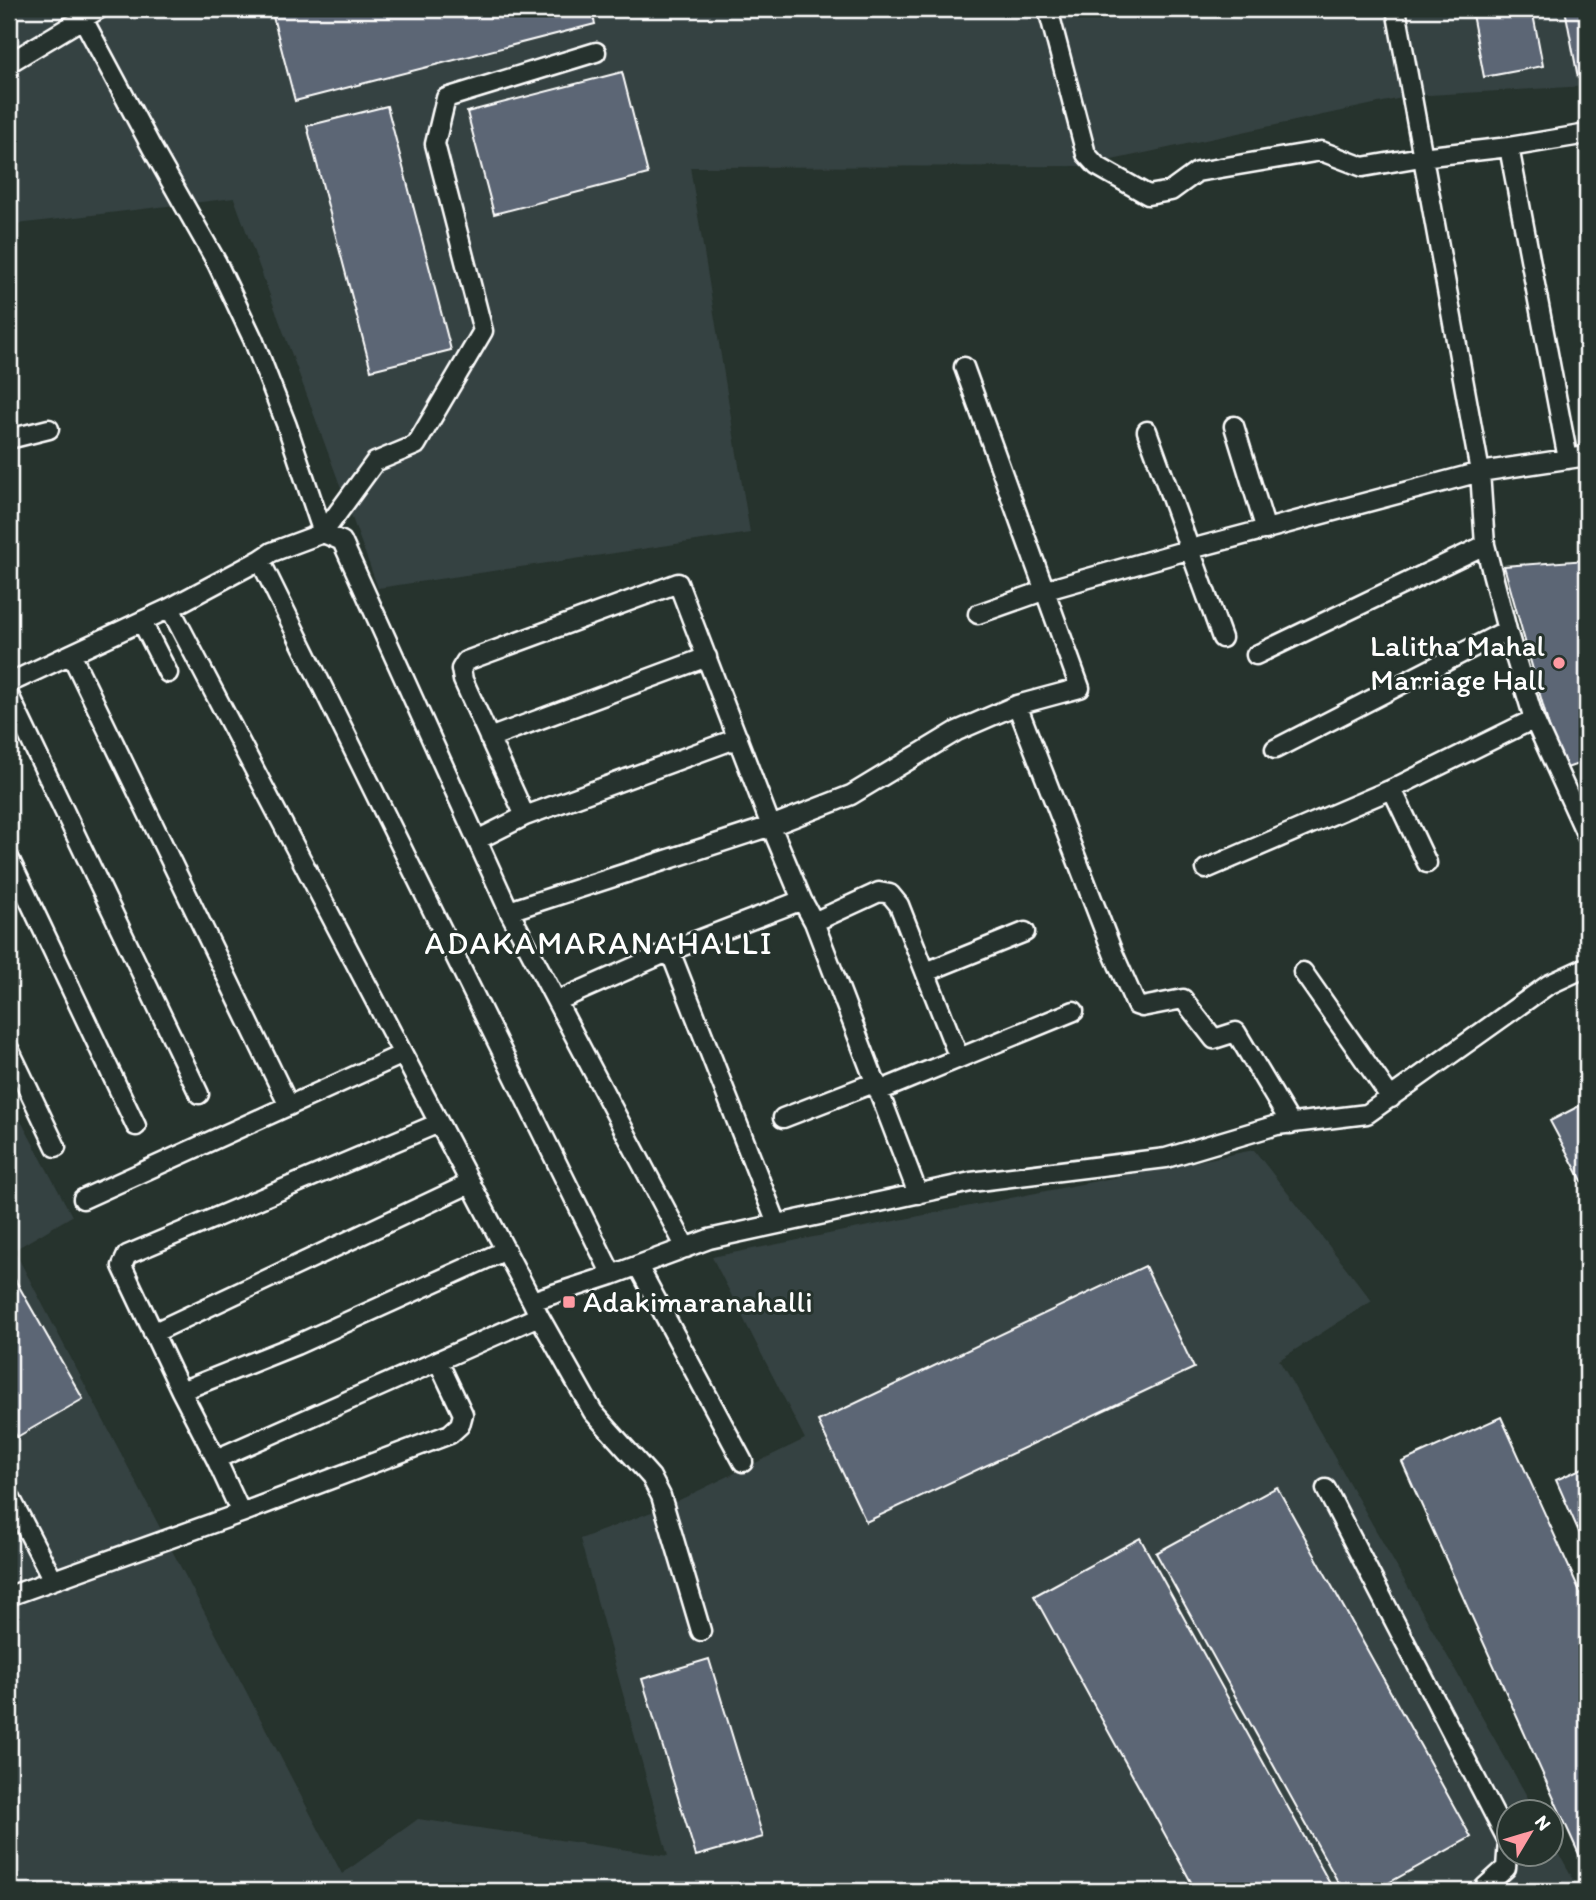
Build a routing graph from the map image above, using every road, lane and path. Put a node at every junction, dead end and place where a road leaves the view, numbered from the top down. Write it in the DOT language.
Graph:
graph roads {
  1 [pos="99,9"];
  2 [pos="1050,9"];
  3 [pos="1395,9"];
  4 [pos="83,19"];
  5 [pos="596,52"];
  6 [pos="9,63"];
  7 [pos="1587,134"];
  8 [pos="1509,147"];
  9 [pos="1421,157"];
  10 [pos="964,367"];
  11 [pos="1234,426"];
  12 [pos="49,429"];
  13 [pos="1147,431"];
  14 [pos="9,439"];
  15 [pos="1587,456"];
  16 [pos="1568,459"];
  17 [pos="1480,472"];
  18 [pos="1266,530"];
  19 [pos="323,533"];
  20 [pos="1485,545"];
  21 [pos="1191,549"];
  22 [pos="260,561"];
  23 [pos="1044,591"];
  24 [pos="170,608"];
  25 [pos="978,614"];
  26 [pos="142,622"];
  27 [pos="1507,630"];
  28 [pos="1222,638"];
  29 [pos="71,654"];
  30 [pos="1256,655"];
  31 [pos="707,657"];
  32 [pos="168,673"];
  33 [pos="9,683"];
  34 [pos="9,695"];
  35 [pos="1017,705"];
  36 [pos="1534,719"];
  37 [pos="489,738"];
  38 [pos="738,738"];
  39 [pos="1275,749"];
  40 [pos="1392,789"];
  41 [pos="526,816"];
  42 [pos="771,826"];
  43 [pos="1587,835"];
  44 [pos="477,840"];
  45 [pos="9,858"];
  46 [pos="1427,863"];
  47 [pos="1206,869"];
  48 [pos="802,900"];
  49 [pos="509,911"];
  50 [pos="814,922"];
  51 [pos="1025,932"];
  52 [pos="670,951"];
  53 [pos="1587,967"];
  54 [pos="926,972"];
  55 [pos="1303,972"];
  56 [pos="557,1001"];
  57 [pos="1074,1011"];
  58 [pos="9,1049"];
  59 [pos="403,1054"];
  60 [pos="959,1058"];
  61 [pos="877,1086"];
  62 [pos="199,1094"];
  63 [pos="1391,1098"];
  64 [pos="289,1106"];
  65 [pos="783,1118"];
  66 [pos="439,1123"];
  67 [pos="1291,1124"];
  68 [pos="136,1126"];
  69 [pos="56,1147"];
  70 [pos="471,1183"];
  71 [pos="918,1194"];
  72 [pos="83,1199"];
  73 [pos="777,1224"];
  74 [pos="686,1248"];
  75 [pos="506,1250"];
  76 [pos="638,1265"];
  77 [pos="612,1275"];
  78 [pos="535,1308"];
  79 [pos="153,1333"];
  80 [pos="438,1361"];
  81 [pos="181,1391"];
  82 [pos="216,1459"];
  83 [pos="743,1462"];
  84 [pos="1326,1489"];
  85 [pos="11,1501"];
  86 [pos="241,1513"];
  87 [pos="53,1580"];
  88 [pos="9,1596"];
  89 [pos="701,1631"];
  90 [pos="1482,1890"];
  1 -- 4 [label="street"];
  2 -- 9 [label="street"];
  3 -- 9 [label="street"];
  4 -- 6 [label="street"];
  4 -- 19 [label="street"];
  5 -- 19 [label="street"];
  7 -- 8 [label="street"];
  8 -- 9 [label="street"];
  8 -- 16 [label="street"];
  9 -- 17 [label="street"];
  10 -- 23 [label="street"];
  11 -- 18 [label="street"];
  12 -- 14 [label="street"];
  13 -- 21 [label="street"];
  15 -- 16 [label="street"];
  16 -- 17 [label="street"];
  17 -- 18 [label="street"];
  17 -- 20 [label="street"];
  18 -- 21 [label="street"];
  19 -- 22 [label="street"];
  19 -- 44 [label="street"];
  20 -- 27 [label="street"];
  20 -- 30 [label="street"];
  21 -- 23 [label="street"];
  21 -- 28 [label="street"];
  22 -- 24 [label="street"];
  22 -- 77 [label="street"];
  23 -- 25 [label="street"];
  23 -- 35 [label="street"];
  24 -- 26 [label="street"];
  24 -- 59 [label="street"];
  26 -- 29 [label="street"];
  26 -- 32 [label="street"];
  27 -- 36 [label="street"];
  27 -- 39 [label="street"];
  29 -- 33 [label="street"];
  29 -- 64 [label="street"];
  31 -- 37 [label="street"];
  31 -- 37 [label="street"];
  31 -- 38 [label="street"];
  34 -- 62 [label="street"];
  35 -- 42 [label="street"];
  35 -- 67 [label="street"];
  36 -- 40 [label="street"];
  36 -- 43 [label="street"];
  37 -- 41 [label="street"];
  38 -- 41 [label="street"];
  38 -- 42 [label="street"];
  40 -- 46 [label="street"];
  40 -- 47 [label="street"];
  41 -- 44 [label="street"];
  42 -- 48 [label="street"];
  42 -- 49 [label="street"];
  44 -- 49 [label="street"];
  45 -- 68 [label="street"];
  48 -- 50 [label="street"];
  48 -- 52 [label="street"];
  49 -- 56 [label="street"];
  50 -- 54 [label="street"];
  50 -- 61 [label="street"];
  51 -- 54 [label="street"];
  52 -- 56 [label="street"];
  52 -- 73 [label="street"];
  53 -- 63 [label="street"];
  54 -- 60 [label="street"];
  55 -- 63 [label="street"];
  56 -- 74 [label="street"];
  57 -- 60 [label="street"];
  58 -- 69 [label="street"];
  59 -- 64 [label="street"];
  59 -- 66 [label="street"];
  60 -- 61 [label="street"];
  61 -- 65 [label="street"];
  61 -- 71 [label="street"];
  63 -- 67 [label="street"];
  64 -- 72 [label="street"];
  66 -- 70 [label="street"];
  66 -- 79 [label="street"];
  67 -- 71 [label="street"];
  70 -- 75 [label="street"];
  70 -- 79 [label="street"];
  71 -- 73 [label="street"];
  73 -- 74 [label="street"];
  74 -- 76 [label="street"];
  75 -- 78 [label="street"];
  75 -- 81 [label="street"];
  76 -- 77 [label="street"];
  76 -- 83 [label="street"];
  77 -- 78 [label="street"];
  78 -- 80 [label="street"];
  78 -- 89 [label="street"];
  79 -- 81 [label="street"];
  80 -- 82 [label="street"];
  80 -- 86 [label="street"];
  81 -- 82 [label="street"];
  82 -- 86 [label="street"];
  84 -- 90 [label="street"];
  85 -- 87 [label="street"];
  86 -- 87 [label="street"];
  87 -- 88 [label="street"];
}
